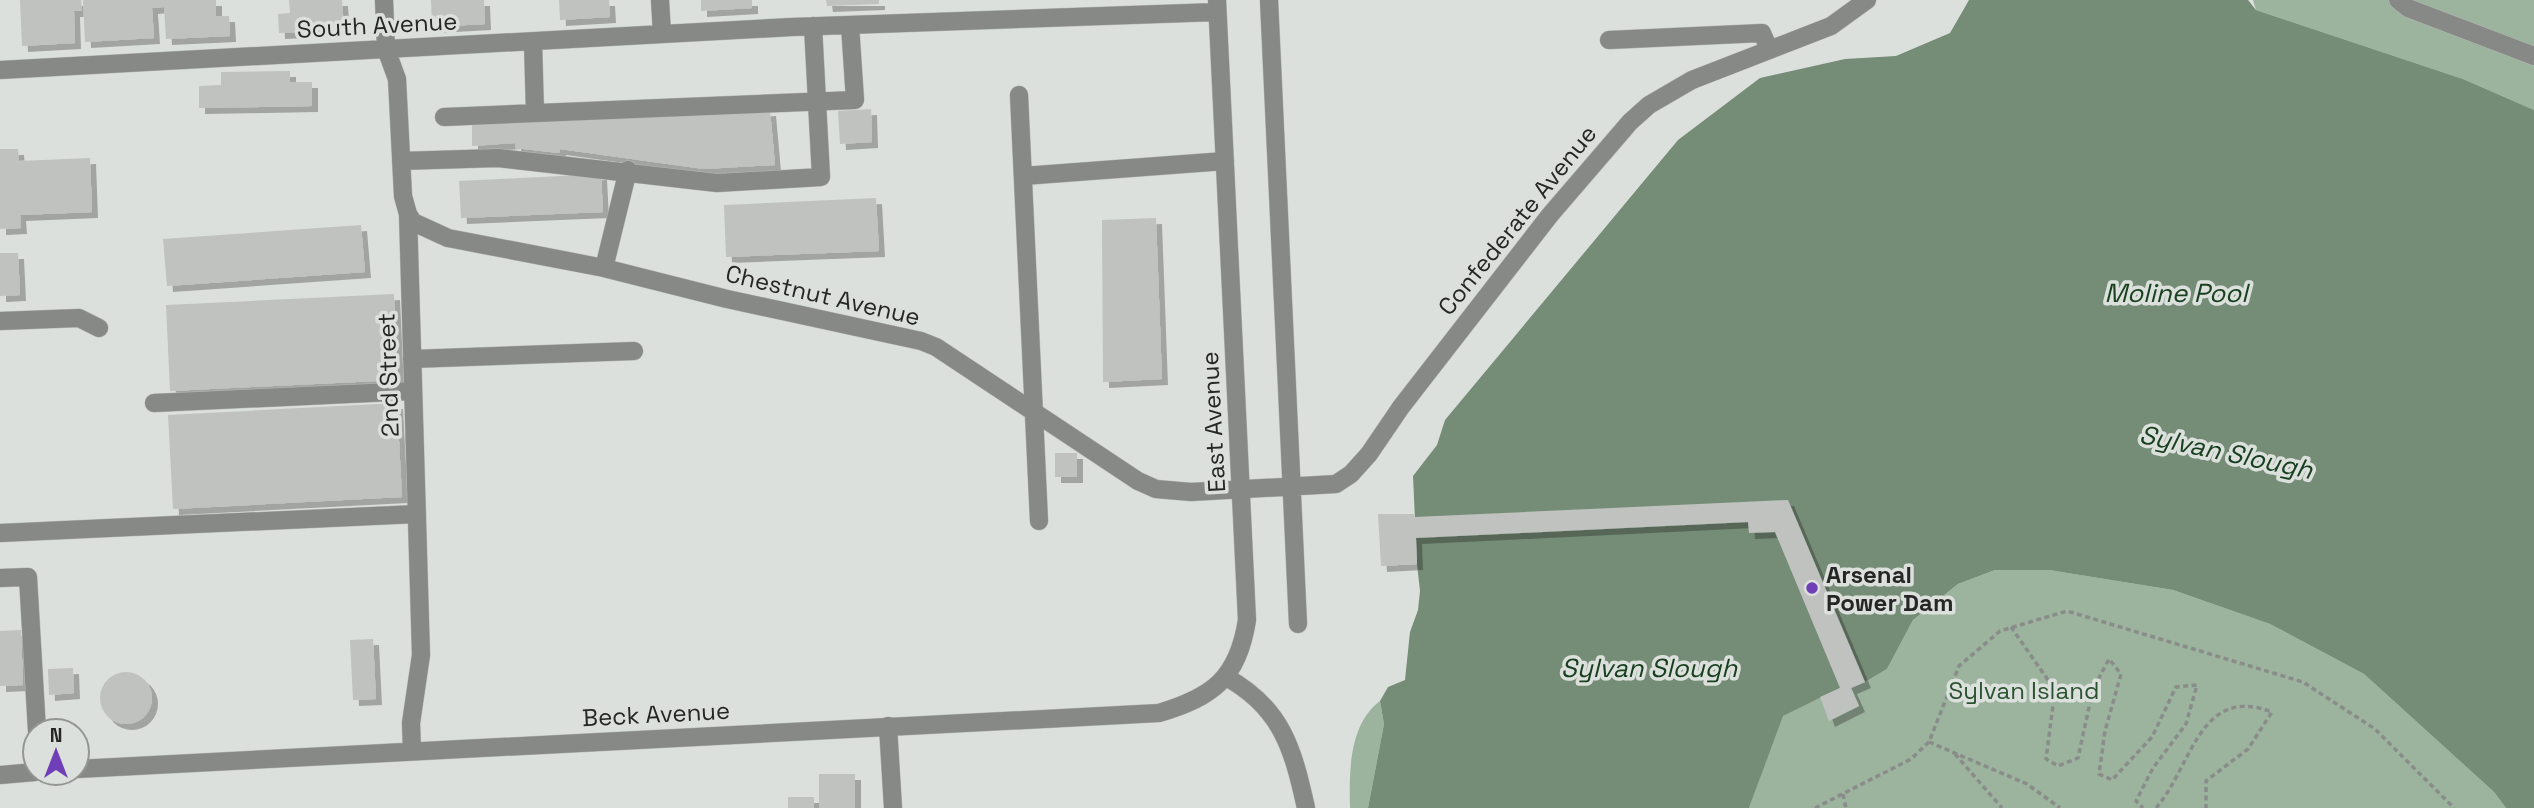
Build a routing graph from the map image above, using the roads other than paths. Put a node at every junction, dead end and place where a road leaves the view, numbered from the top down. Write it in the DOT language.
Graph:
graph roads {
  1 [pos="384,0"];
  2 [pos="660,0"];
  3 [pos="1269,0"];
  4 [pos="1867,0"];
  5 [pos="2398,0"];
  6 [pos="1217,6"];
  7 [pos="850,25"];
  8 [pos="813,26"];
  9 [pos="662,34"];
  10 [pos="1609,40"];
  11 [pos="533,41"];
  12 [pos="1769,49"];
  13 [pos="386,50"];
  14 [pos="2534,56"];
  15 [pos="0,70"];
  16 [pos="1019,95"];
  17 [pos="817,102"];
  18 [pos="536,113"];
  19 [pos="444,117"];
  20 [pos="1225,161"];
  21 [pos="401,162"];
  22 [pos="628,170"];
  23 [pos="1023,176"];
  24 [pos="408,214"];
  25 [pos="604,268"];
  26 [pos="0,321"];
  27 [pos="99,328"];
  28 [pos="634,351"];
  29 [pos="412,359"];
  30 [pos="413,391"];
  31 [pos="154,403"];
  32 [pos="1035,410"];
  33 [pos="1290,488"];
  34 [pos="1241,489"];
  35 [pos="417,514"];
  36 [pos="1040,521"];
  37 [pos="0,533"];
  38 [pos="0,578"];
  39 [pos="1298,624"];
  40 [pos="1226,677"];
  41 [pos="36,717"];
  42 [pos="888,726"];
  43 [pos="412,751"];
  44 [pos="91,768"];
  45 [pos="21,773"];
  46 [pos="0,775"];
  47 [pos="893,808"];
  48 [pos="1307,808"];
  1 -- 13 [label="street, 2nd Street"];
  2 -- 9 [label="street"];
  3 -- 33 [label="street"];
  4 -- 12 [label="street, Confederate Avenue"];
  5 -- 14 [label="street"];
  6 -- 7 [label="street, South Avenue"];
  6 -- 20 [label="street, East Avenue"];
  7 -- 8 [label="street, South Avenue"];
  7 -- 17 [label="street"];
  8 -- 9 [label="street, South Avenue"];
  8 -- 17 [label="street"];
  9 -- 11 [label="street, South Avenue"];
  10 -- 12 [label="street"];
  11 -- 13 [label="street, South Avenue"];
  11 -- 18 [label="street"];
  12 -- 33 [label="street, Confederate Avenue"];
  13 -- 15 [label="street, South Avenue"];
  13 -- 21 [label="street, 2nd Street"];
  16 -- 23 [label="street"];
  17 -- 18 [label="street"];
  17 -- 22 [label="street"];
  18 -- 19 [label="street"];
  20 -- 23 [label="street"];
  20 -- 34 [label="street, East Avenue"];
  21 -- 22 [label="street"];
  21 -- 24 [label="street, 2nd Street"];
  22 -- 25 [label="street"];
  23 -- 32 [label="street"];
  24 -- 25 [label="street, Chestnut Avenue"];
  24 -- 29 [label="street, 2nd Street"];
  25 -- 32 [label="street, Chestnut Avenue"];
  26 -- 27 [label="street"];
  28 -- 29 [label="street"];
  29 -- 30 [label="street, 2nd Street"];
  30 -- 31 [label="street"];
  30 -- 35 [label="street, 2nd Street"];
  32 -- 34 [label="street, Chestnut Avenue"];
  32 -- 36 [label="street"];
  33 -- 34 [label="street, Confederate Avenue"];
  33 -- 39 [label="street"];
  34 -- 40 [label="street, East Avenue"];
  35 -- 37 [label="street"];
  35 -- 43 [label="street, 2nd Street"];
  38 -- 41 [label="street"];
  40 -- 42 [label="street, Beck Avenue"];
  40 -- 48 [label="street"];
  42 -- 43 [label="street, Beck Avenue"];
  42 -- 47 [label="street"];
  43 -- 44 [label="street, Beck Avenue"];
  45 -- 46 [label="street"];
}
